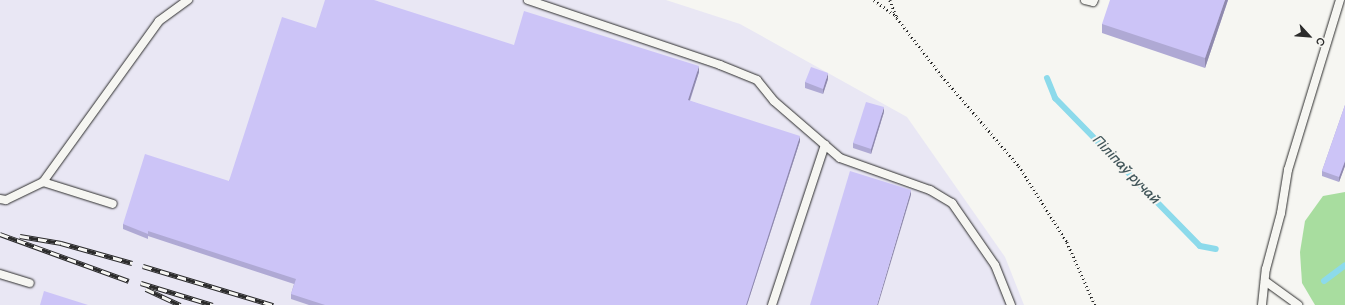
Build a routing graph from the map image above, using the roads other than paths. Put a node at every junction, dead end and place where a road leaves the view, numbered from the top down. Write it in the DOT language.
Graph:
graph roads {
  1 [pos="188,0"];
  2 [pos="528,0"];
  3 [pos="1085,0"];
  4 [pos="1094,0"];
  5 [pos="1340,0"];
  6 [pos="826,145"];
  7 [pos="43,182"];
  8 [pos="0,199"];
  9 [pos="113,204"];
  10 [pos="0,274"];
  11 [pos="1265,281"];
  12 [pos="30,283"];
  13 [pos="772,305"];
  14 [pos="1011,305"];
  15 [pos="1262,305"];
  16 [pos="1298,305"];
  1 -- 7 [label="lane"];
  2 -- 6 [label="lane"];
  3 -- 4 [label="lane"];
  5 -- 11 [label="lane"];
  6 -- 13 [label="lane"];
  6 -- 14 [label="lane"];
  7 -- 8 [label="lane"];
  7 -- 9 [label="lane"];
  10 -- 12 [label="lane"];
  11 -- 15 [label="lane"];
  11 -- 16 [label="lane"];
}
